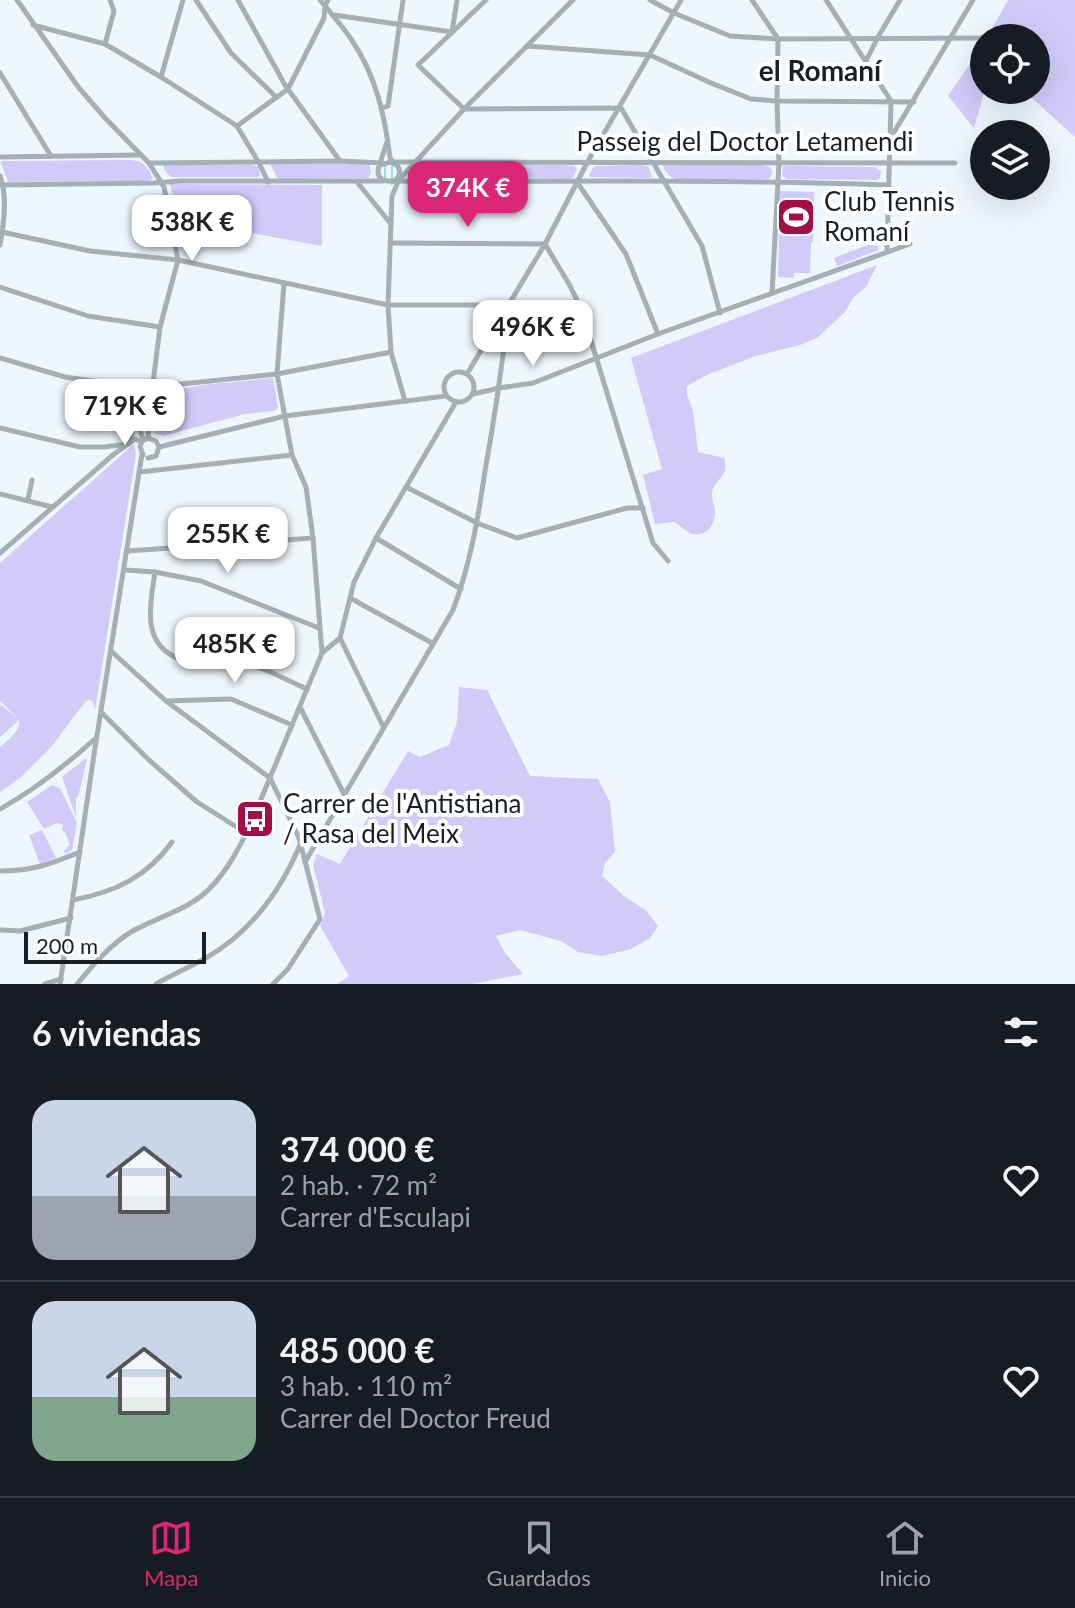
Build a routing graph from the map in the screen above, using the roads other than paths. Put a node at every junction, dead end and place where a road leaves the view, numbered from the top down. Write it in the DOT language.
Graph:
graph roads {
  1 [pos="17,0"];
  2 [pos="110,0"];
  3 [pos="183,0"];
  4 [pos="196,0"];
  5 [pos="238,0"];
  6 [pos="320,0"];
  7 [pos="403,0"];
  8 [pos="457,0"];
  9 [pos="486,0"];
  10 [pos="573,0"];
  11 [pos="650,0"];
  12 [pos="681,0"];
  13 [pos="752,0"];
  14 [pos="826,0"];
  15 [pos="900,0"];
  16 [pos="973,0"];
  17 [pos="327,3"];
  18 [pos="674,13"];
  19 [pos="333,15"];
  20 [pos="400,24"];
  21 [pos="33,25"];
  22 [pos="452,32"];
  23 [pos="851,37"];
  24 [pos="878,37"];
  25 [pos="950,38"];
  26 [pos="970,38"];
  27 [pos="778,39"];
  28 [pos="105,44"];
  29 [pos="527,46"];
  30 [pos="650,55"];
  31 [pos="866,61"];
  32 [pos="0,73"];
  33 [pos="161,77"];
  34 [pos="288,89"];
  35 [pos="276,97"];
  36 [pos="777,101"];
  37 [pos="891,101"];
  38 [pos="914,102"];
  39 [pos="382,108"];
  40 [pos="621,108"];
  41 [pos="464,109"];
  42 [pos="237,126"];
  43 [pos="890,140"];
  44 [pos="388,141"];
  45 [pos="142,155"];
  46 [pos="51,156"];
  47 [pos="0,157"];
  48 [pos="340,161"];
  49 [pos="588,161"];
  50 [pos="651,161"];
  51 [pos="416,162"];
  52 [pos="149,163"];
  53 [pos="259,163"];
  54 [pos="387,163"];
  55 [pos="779,163"];
  56 [pos="889,163"];
  57 [pos="955,163"];
  58 [pos="0,176"];
  59 [pos="390,180"];
  60 [pos="663,180"];
  61 [pos="356,181"];
  62 [pos="777,181"];
  63 [pos="163,182"];
  64 [pos="268,182"];
  65 [pos="577,182"];
  66 [pos="2,185"];
  67 [pos="888,185"];
  68 [pos="392,196"];
  69 [pos="391,225"];
  70 [pos="2,232"];
  71 [pos="391,243"];
  72 [pos="545,244"];
  73 [pos="910,244"];
  74 [pos="0,245"];
  75 [pos="887,251"];
  76 [pos="178,260"];
  77 [pos="284,283"];
  78 [pos="0,287"];
  79 [pos="772,293"];
  80 [pos="388,305"];
  81 [pos="509,305"];
  82 [pos="720,313"];
  83 [pos="160,327"];
  84 [pos="658,334"];
  85 [pos="391,352"];
  86 [pos="0,358"];
  87 [pos="598,359"];
  88 [pos="277,374"];
  89 [pos="467,374"];
  90 [pos="152,388"];
  91 [pos="499,388"];
  92 [pos="473,394"];
  93 [pos="446,396"];
  94 [pos="405,401"];
  95 [pos="456,402"];
  96 [pos="139,416"];
  97 [pos="285,416"];
  98 [pos="0,428"];
  99 [pos="144,440"];
  100 [pos="129,444"];
  101 [pos="159,447"];
  102 [pos="292,455"];
  103 [pos="145,456"];
  104 [pos="140,472"];
  105 [pos="32,480"];
  106 [pos="406,487"];
  107 [pos="0,494"];
  108 [pos="28,500"];
  109 [pos="52,507"];
  110 [pos="643,508"];
  111 [pos="477,523"];
  112 [pos="313,538"];
  113 [pos="376,538"];
  114 [pos="128,551"];
  115 [pos="0,553"];
  116 [pos="668,561"];
  117 [pos="125,570"];
  118 [pos="155,572"];
  119 [pos="461,589"];
  120 [pos="350,598"];
  121 [pos="319,628"];
  122 [pos="340,638"];
  123 [pos="432,643"];
  124 [pos="111,651"];
  125 [pos="322,653"];
  126 [pos="307,689"];
  127 [pos="166,701"];
  128 [pos="300,707"];
  129 [pos="101,712"];
  130 [pos="292,725"];
  131 [pos="383,727"];
  132 [pos="97,737"];
  133 [pos="270,778"];
  134 [pos="345,795"];
  135 [pos="0,809"];
  136 [pos="245,832"];
  137 [pos="172,842"];
  138 [pos="301,844"];
  139 [pos="80,852"];
  140 [pos="305,862"];
  141 [pos="0,871"];
  142 [pos="73,900"];
  143 [pos="71,918"];
  144 [pos="0,930"];
  145 [pos="61,981"];
  146 [pos="45,984"];
  147 [pos="77,984"];
  148 [pos="156,984"];
  149 [pos="273,984"];
  1 -- 21 [label="street"];
  2 -- 28 [label="street"];
  3 -- 33 [label="street"];
  4 -- 35 [label="street"];
  5 -- 34 [label="street"];
  6 -- 17 [label="street"];
  7 -- 20 [label="street"];
  8 -- 22 [label="street"];
  9 -- 22 [label="street"];
  10 -- 29 [label="street"];
  11 -- 18 [label="street"];
  12 -- 18 [label="street"];
  13 -- 27 [label="street"];
  14 -- 23 [label="street"];
  15 -- 24 [label="street"];
  16 -- 25 [label="street"];
  17 -- 19 [label="street"];
  17 -- 34 [label="street"];
  18 -- 27 [label="street"];
  18 -- 30 [label="street"];
  19 -- 20 [label="street"];
  19 -- 39 [label="street"];
  20 -- 22 [label="street"];
  20 -- 39 [label="street"];
  21 -- 28 [label="street"];
  21 -- 45 [label="street"];
  22 -- 41 [label="street"];
  23 -- 24 [label="street"];
  23 -- 27 [label="street"];
  23 -- 31 [label="street"];
  24 -- 25 [label="street"];
  24 -- 31 [label="street"];
  25 -- 26 [label="street"];
  25 -- 38 [label="street"];
  27 -- 36 [label="street"];
  28 -- 33 [label="street"];
  29 -- 30 [label="street"];
  29 -- 41 [label="street"];
  30 -- 36 [label="street"];
  30 -- 40 [label="street"];
  31 -- 37 [label="street"];
  32 -- 46 [label="street"];
  33 -- 42 [label="street"];
  34 -- 35 [label="street"];
  34 -- 48 [label="street"];
  35 -- 42 [label="street"];
  36 -- 37 [label="street"];
  36 -- 55 [label="street"];
  37 -- 38 [label="street"];
  37 -- 43 [label="street"];
  38 -- 43 [label="street"];
  39 -- 44 [label="street"];
  40 -- 41 [label="street"];
  40 -- 49 [label="street"];
  40 -- 50 [label="street"];
  41 -- 51 [label="street"];
  42 -- 53 [label="street"];
  43 -- 56 [label="street"];
  44 -- 54 [label="street"];
  44 -- 54 [label="street"];
  45 -- 46 [label="street"];
  45 -- 52 [label="street"];
  46 -- 47 [label="street"];
  48 -- 53 [label="street, Passeig del Doctor Letamendi"];
  48 -- 54 [label="street, Passeig del Doctor Letamendi"];
  49 -- 50 [label="street, Passeig del Doctor Letamendi"];
  49 -- 51 [label="street, Passeig del Doctor Letamendi"];
  49 -- 65 [label="street"];
  50 -- 55 [label="street, Passeig del Doctor Letamendi"];
  50 -- 60 [label="street"];
  51 -- 54 [label="street, Passeig del Doctor Letamendi"];
  51 -- 59 [label="street"];
  52 -- 53 [label="street, Passeig del Doctor Letamendi"];
  52 -- 63 [label="street"];
  53 -- 64 [label="street"];
  54 -- 59 [label="street"];
  54 -- 59 [label="street"];
  55 -- 56 [label="street, Passeig del Doctor Letamendi"];
  55 -- 62 [label="street"];
  56 -- 57 [label="street, Passeig del Doctor Letamendi"];
  56 -- 67 [label="street"];
  58 -- 66 [label="street"];
  59 -- 61 [label="street, Passeig del Doctor Letamendi"];
  59 -- 65 [label="street, Passeig del Doctor Letamendi"];
  59 -- 68 [label="street"];
  59 -- 68 [label="street"];
  60 -- 62 [label="street, Passeig del Doctor Letamendi"];
  60 -- 65 [label="street, Passeig del Doctor Letamendi"];
  60 -- 82 [label="street"];
  61 -- 64 [label="street, Passeig del Doctor Letamendi"];
  61 -- 69 [label="street"];
  62 -- 67 [label="street, Passeig del Doctor Letamendi"];
  62 -- 79 [label="street"];
  63 -- 64 [label="street, Passeig del Doctor Letamendi"];
  63 -- 66 [label="street, Passeig del Doctor Letamendi"];
  63 -- 76 [label="street"];
  65 -- 72 [label="street"];
  65 -- 84 [label="street"];
  66 -- 70 [label="street"];
  67 -- 75 [label="street"];
  68 -- 69 [label="street"];
  69 -- 71 [label="street"];
  70 -- 74 [label="street"];
  70 -- 76 [label="street"];
  71 -- 72 [label="street"];
  71 -- 80 [label="street"];
  72 -- 81 [label="street"];
  72 -- 87 [label="street"];
  73 -- 75 [label="street"];
  75 -- 79 [label="street"];
  76 -- 77 [label="street"];
  76 -- 83 [label="street"];
  77 -- 80 [label="street"];
  77 -- 88 [label="street"];
  78 -- 83 [label="street"];
  79 -- 82 [label="street"];
  80 -- 81 [label="street"];
  80 -- 85 [label="street"];
  81 -- 89 [label="street"];
  81 -- 91 [label="street"];
  82 -- 84 [label="street"];
  83 -- 90 [label="street"];
  84 -- 87 [label="street"];
  85 -- 88 [label="street"];
  85 -- 94 [label="street"];
  86 -- 90 [label="street"];
  87 -- 91 [label="street"];
  87 -- 110 [label="street"];
  88 -- 90 [label="street"];
  88 -- 97 [label="street"];
  89 -- 92 [label="street"];
  89 -- 93 [label="street"];
  90 -- 96 [label="street"];
  90 -- 99 [label="street"];
  91 -- 92 [label="street"];
  91 -- 111 [label="street"];
  92 -- 95 [label="street"];
  93 -- 94 [label="street"];
  93 -- 95 [label="street"];
  94 -- 97 [label="street"];
  95 -- 106 [label="street"];
  96 -- 99 [label="street"];
  96 -- 100 [label="street"];
  97 -- 101 [label="street"];
  97 -- 102 [label="street"];
  98 -- 100 [label="street"];
  99 -- 100 [label="street"];
  99 -- 101 [label="street"];
  99 -- 103 [label="street"];
  100 -- 109 [label="street"];
  101 -- 103 [label="street"];
  102 -- 104 [label="street"];
  102 -- 112 [label="street"];
  103 -- 104 [label="street"];
  104 -- 114 [label="street"];
  105 -- 108 [label="street"];
  106 -- 111 [label="street"];
  106 -- 113 [label="street"];
  107 -- 108 [label="street"];
  108 -- 109 [label="street"];
  109 -- 115 [label="street"];
  110 -- 111 [label="street"];
  110 -- 116 [label="street"];
  111 -- 119 [label="street"];
  112 -- 114 [label="street"];
  112 -- 121 [label="street"];
  113 -- 119 [label="street"];
  113 -- 120 [label="street"];
  114 -- 117 [label="street"];
  117 -- 118 [label="street"];
  117 -- 124 [label="street"];
  118 -- 121 [label="street"];
  118 -- 126 [label="street"];
  119 -- 123 [label="street"];
  120 -- 122 [label="street"];
  120 -- 123 [label="street"];
  121 -- 125 [label="street"];
  122 -- 125 [label="street"];
  122 -- 131 [label="street"];
  123 -- 131 [label="street"];
  124 -- 127 [label="street"];
  124 -- 129 [label="street"];
  125 -- 126 [label="street"];
  126 -- 128 [label="street"];
  127 -- 130 [label="street"];
  127 -- 133 [label="street"];
  128 -- 130 [label="street"];
  128 -- 134 [label="street"];
  129 -- 132 [label="street"];
  129 -- 136 [label="street"];
  130 -- 133 [label="street"];
  131 -- 134 [label="street"];
  132 -- 135 [label="street"];
  132 -- 139 [label="street"];
  133 -- 136 [label="street"];
  133 -- 138 [label="street"];
  134 -- 140 [label="street"];
  136 -- 147 [label="street"];
  137 -- 142 [label="street"];
  138 -- 140 [label="street"];
  138 -- 148 [label="street"];
  139 -- 141 [label="street"];
  139 -- 142 [label="street"];
  140 -- 149 [label="street"];
  142 -- 143 [label="street"];
  143 -- 144 [label="street"];
  143 -- 145 [label="street"];
  145 -- 146 [label="street"];
}
